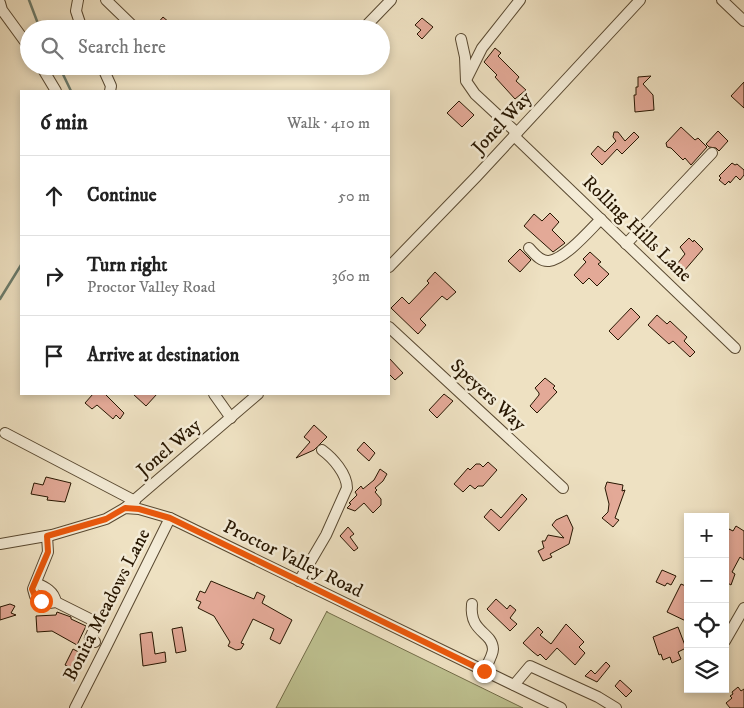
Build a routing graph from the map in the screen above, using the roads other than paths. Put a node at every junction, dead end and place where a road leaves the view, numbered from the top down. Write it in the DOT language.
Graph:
graph roads {
  1 [pos="78,0"];
  2 [pos="106,0"];
  3 [pos="390,0"];
  4 [pos="520,0"];
  5 [pos="722,0"];
  6 [pos="634,2"];
  7 [pos="0,3"];
  8 [pos="79,20"];
  9 [pos="127,20"];
  10 [pos="371,20"];
  11 [pos="744,21"];
  12 [pos="20,35"];
  13 [pos="461,39"];
  14 [pos="46,75"];
  15 [pos="106,75"];
  16 [pos="466,81"];
  17 [pos="55,90"];
  18 [pos="110,90"];
  19 [pos="515,134"];
  20 [pos="712,153"];
  21 [pos="601,220"];
  22 [pos="626,244"];
  23 [pos="529,248"];
  24 [pos="390,266"];
  25 [pos="390,328"];
  26 [pos="735,348"];
  27 [pos="215,395"];
  28 [pos="257,395"];
  29 [pos="231,418"];
  30 [pos="5,433"];
  31 [pos="322,450"];
  32 [pos="563,488"];
  33 [pos="135,501"];
  34 [pos="125,508"];
  35 [pos="170,518"];
  36 [pos="47,536"];
  37 [pos="0,544"];
  38 [pos="299,581"];
  39 [pos="472,604"];
  40 [pos="744,608"];
  41 [pos="729,634"];
  42 [pos="95,642"];
  43 [pos="484,671"];
  44 [pos="514,685"];
  45 [pos="74,708"];
  46 [pos="561,708"];
  47 [pos="616,708"];
  1 -- 8 [label="street"];
  2 -- 9 [label="street"];
  3 -- 10 [label="street"];
  4 -- 16 [label="street"];
  5 -- 11 [label="street"];
  6 -- 19 [label="street, Jonel Way"];
  7 -- 12 [label="street"];
  13 -- 16 [label="street"];
  14 -- 17 [label="street"];
  15 -- 18 [label="street"];
  16 -- 19 [label="street, Rolling Hills Lane"];
  19 -- 21 [label="street, Rolling Hills Lane"];
  19 -- 24 [label="street, Jonel Way"];
  20 -- 22 [label="street"];
  21 -- 22 [label="street, Rolling Hills Lane"];
  21 -- 23 [label="street"];
  22 -- 26 [label="street, Rolling Hills Lane"];
  25 -- 32 [label="street, Speyers Way"];
  27 -- 29 [label="street"];
  28 -- 29 [label="street, Jonel Way"];
  29 -- 33 [label="street, Jonel Way"];
  30 -- 33 [label="street"];
  31 -- 38 [label="street"];
  33 -- 34 [label="street, Jonel Way"];
  34 -- 35 [label="street, Proctor Valley Road"];
  34 -- 36 [label="street"];
  35 -- 38 [label="street, Proctor Valley Road"];
  35 -- 45 [label="street, Bonita Meadows Lane"];
  36 -- 37 [label="street"];
  36 -- 42 [label="street"];
  38 -- 43 [label="street, Proctor Valley Road"];
  39 -- 43 [label="street"];
  40 -- 41 [label="street"];
  43 -- 44 [label="street, Proctor Valley Road"];
  44 -- 46 [label="street, Proctor Valley Road"];
  44 -- 47 [label="street"];
}
